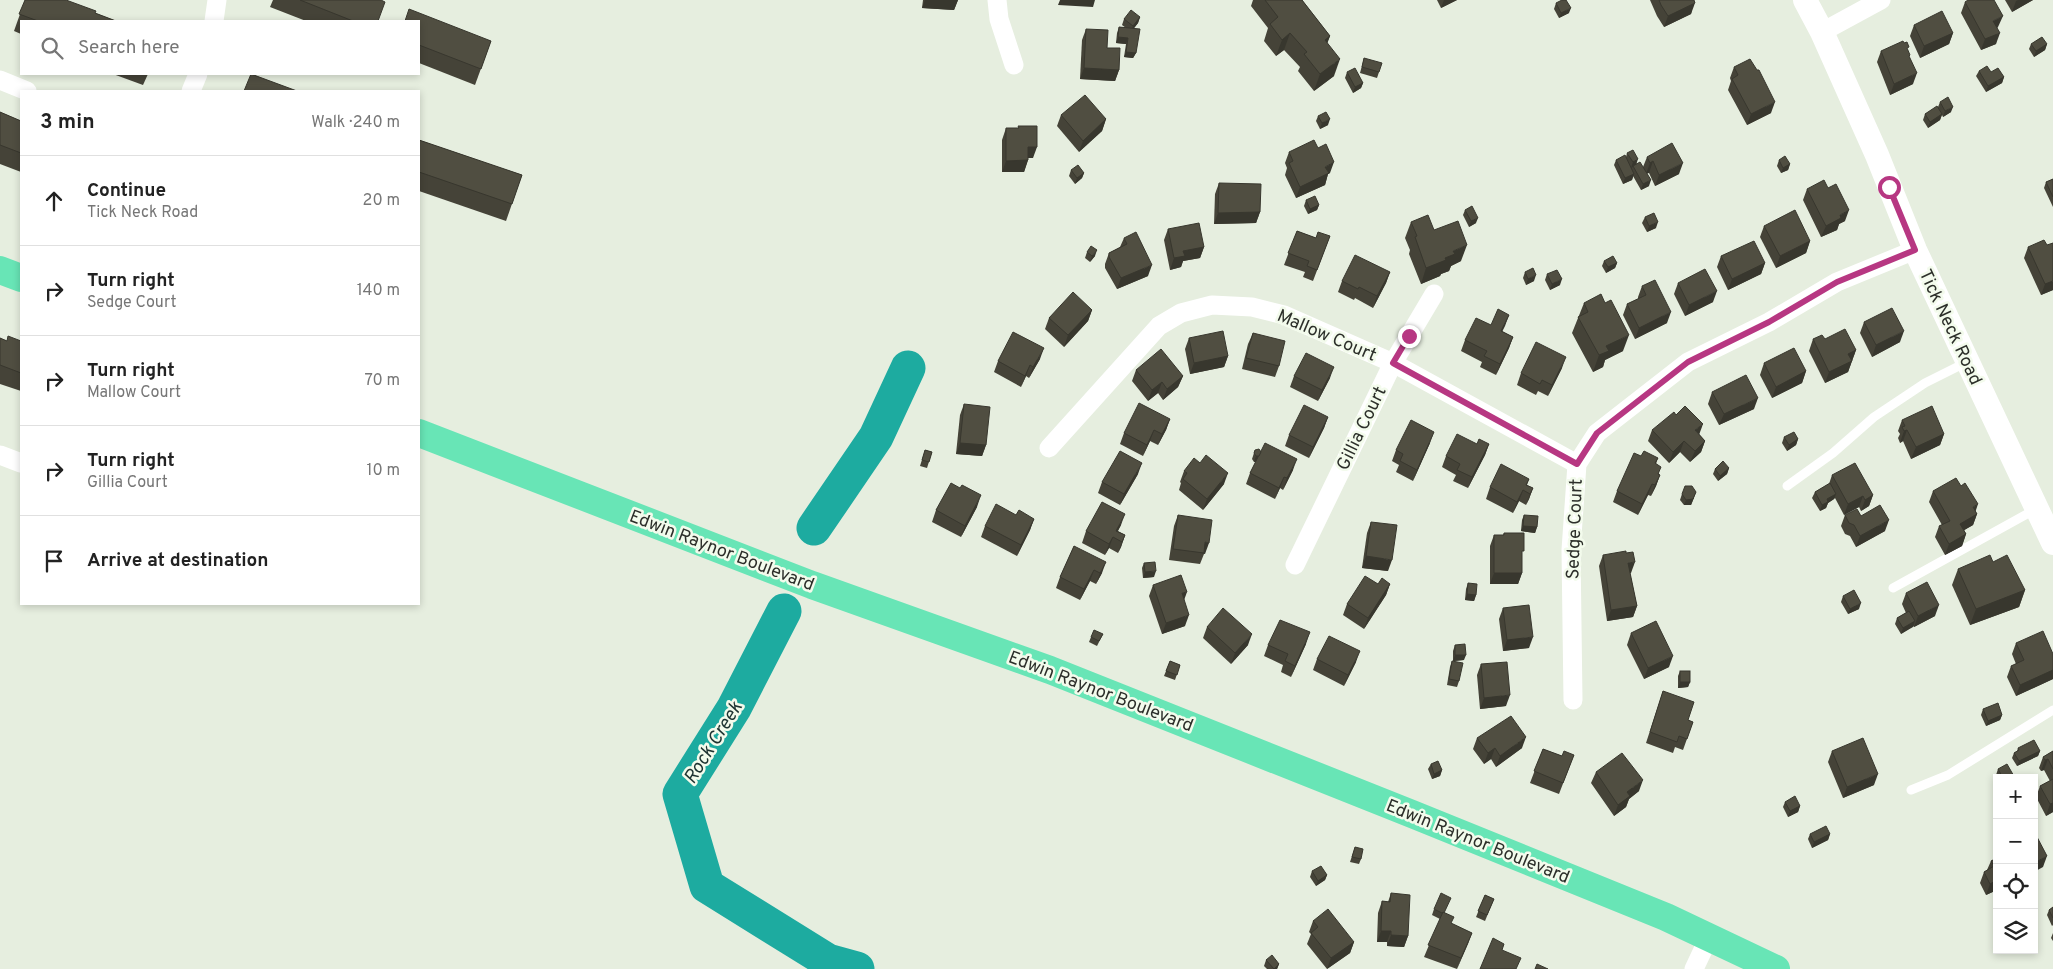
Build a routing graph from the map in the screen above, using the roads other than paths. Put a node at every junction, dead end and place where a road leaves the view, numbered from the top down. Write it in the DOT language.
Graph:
graph roads {
  1 [pos="217,0"];
  2 [pos="997,0"];
  3 [pos="1805,0"];
  4 [pos="1881,0"];
  5 [pos="214,20"];
  6 [pos="1822,32"];
  7 [pos="1014,65"];
  8 [pos="198,75"];
  9 [pos="0,80"];
  10 [pos="25,90"];
  11 [pos="191,90"];
  12 [pos="1915,250"];
  13 [pos="0,270"];
  14 [pos="20,278"];
  15 [pos="1434,294"];
  16 [pos="1967,362"];
  17 [pos="1393,363"];
  18 [pos="420,433"];
  19 [pos="1049,448"];
  20 [pos="0,456"];
  21 [pos="20,462"];
  22 [pos="1577,464"];
  23 [pos="1788,486"];
  24 [pos="2037,508"];
  25 [pos="2053,543"];
  26 [pos="1296,566"];
  27 [pos="1893,588"];
  28 [pos="1573,700"];
  29 [pos="2053,710"];
  30 [pos="1912,790"];
  31 [pos="1709,937"];
  32 [pos="1694,969"];
  33 [pos="1776,969"];
  1 -- 5 [label="street"];
  2 -- 7 [label="street"];
  3 -- 6 [label="street, Tick Neck Road"];
  4 -- 6 [label="street"];
  6 -- 12 [label="street, Tick Neck Road"];
  8 -- 11 [label="street"];
  9 -- 10 [label="street"];
  12 -- 16 [label="street, Tick Neck Road"];
  12 -- 22 [label="street, Sedge Court"];
  13 -- 14 [label="main road"];
  15 -- 17 [label="street, Gillia Court"];
  16 -- 23 [label="lane"];
  16 -- 24 [label="street, Tick Neck Road"];
  17 -- 19 [label="street, Mallow Court"];
  17 -- 22 [label="street, Mallow Court"];
  17 -- 26 [label="street, Gillia Court"];
  18 -- 31 [label="main road, Edwin Raynor Boulevard"];
  20 -- 21 [label="street"];
  22 -- 28 [label="street, Sedge Court"];
  24 -- 25 [label="street, Tick Neck Road"];
  24 -- 27 [label="lane"];
  29 -- 30 [label="lane"];
  31 -- 32 [label="street"];
  31 -- 33 [label="main road, Edwin Raynor Boulevard"];
}
